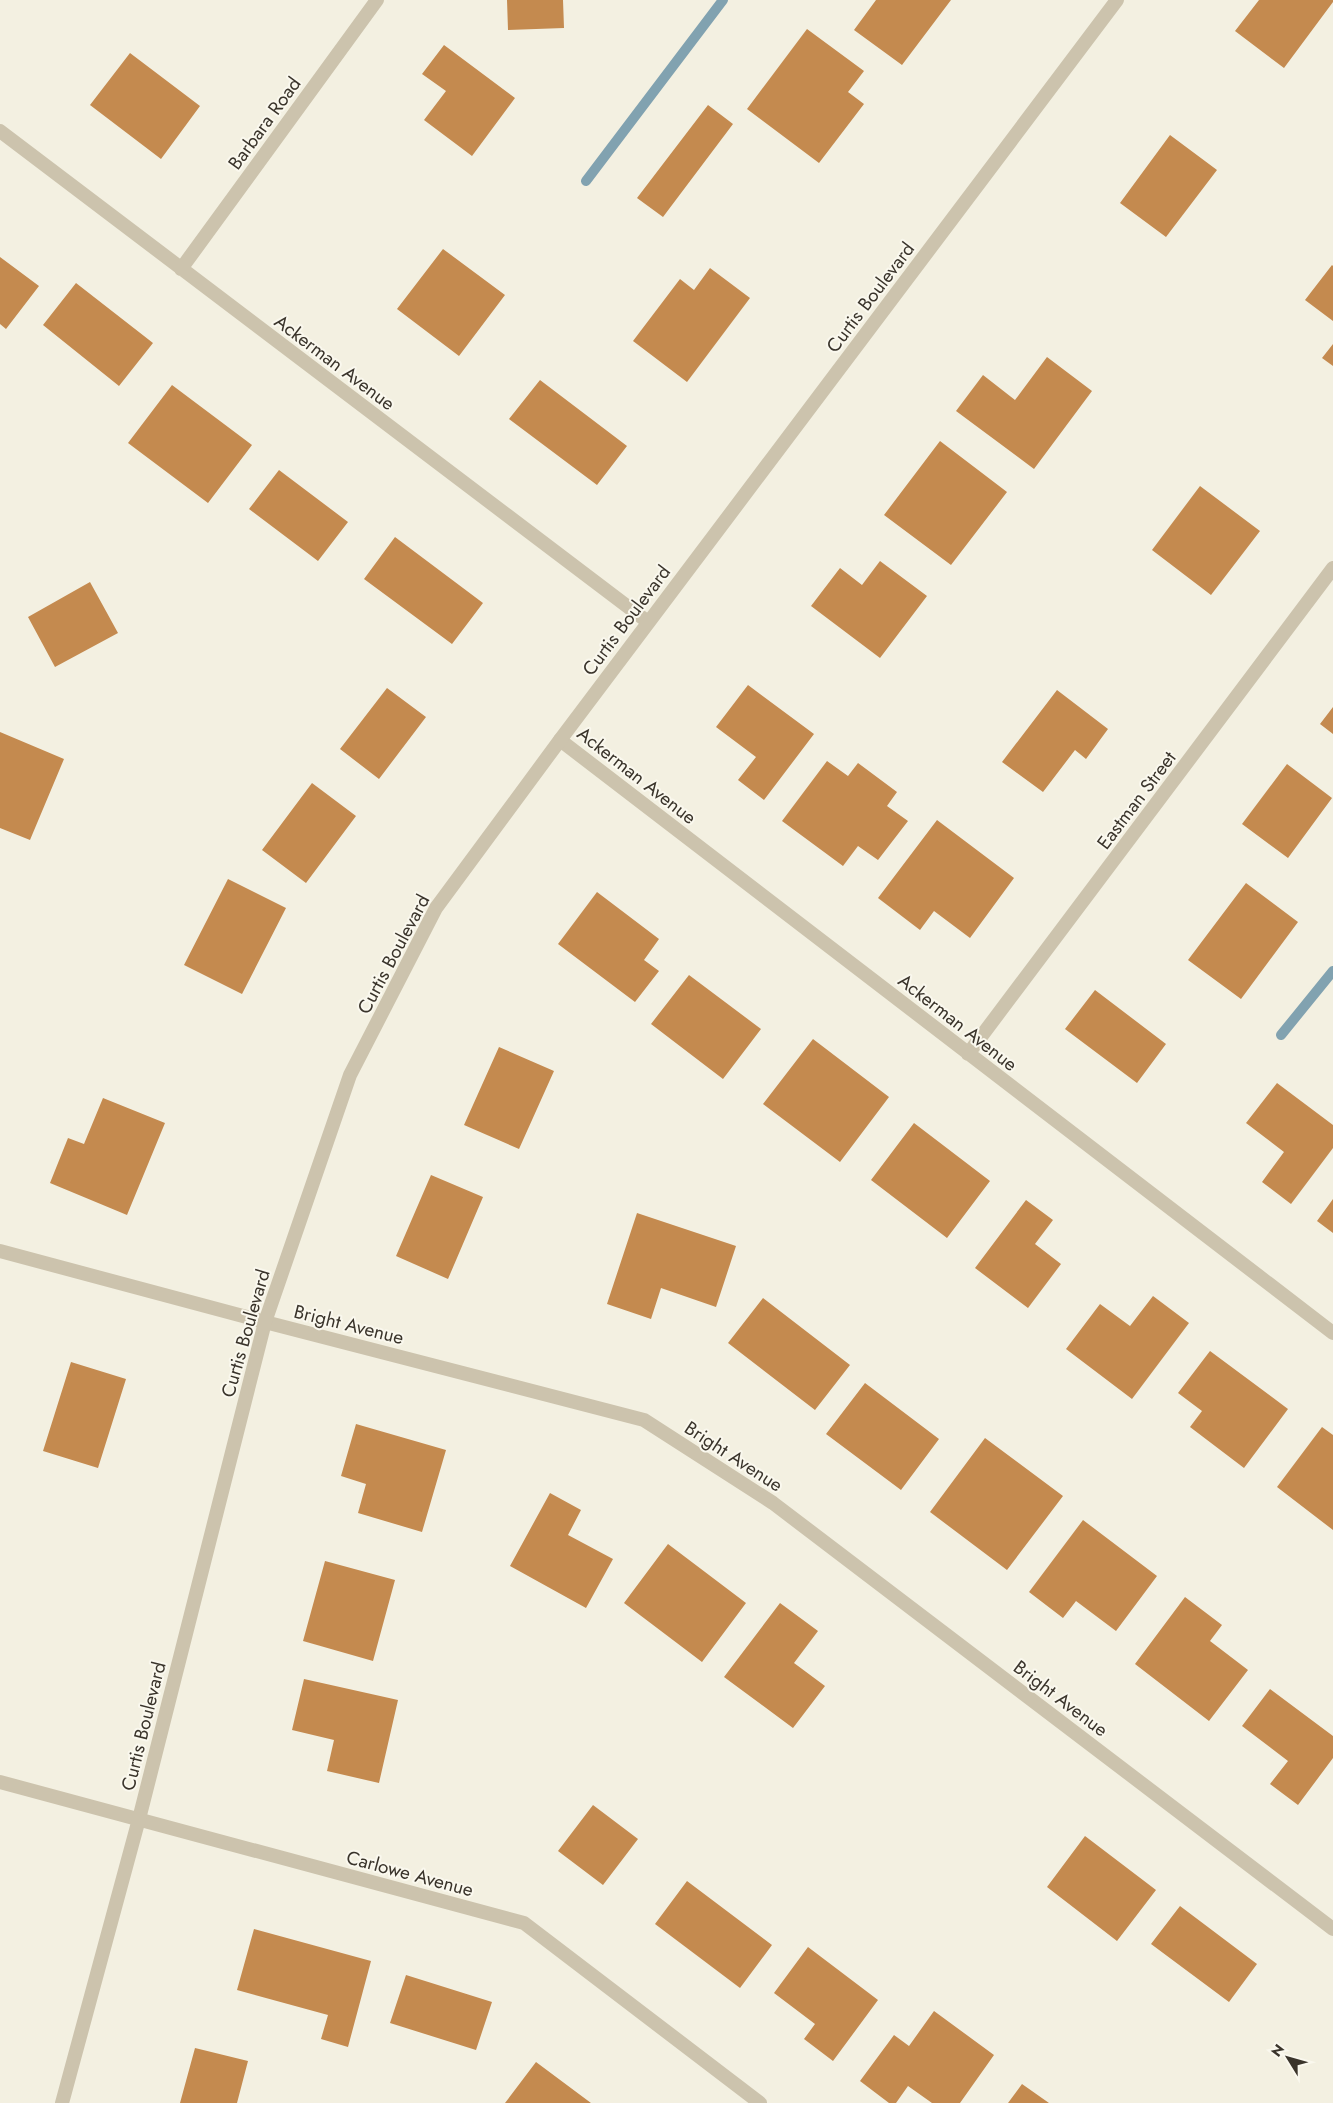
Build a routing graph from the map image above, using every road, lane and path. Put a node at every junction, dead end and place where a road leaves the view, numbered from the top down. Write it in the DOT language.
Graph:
graph roads {
  1 [pos="377,0"];
  2 [pos="1117,0"];
  3 [pos="0,131"];
  4 [pos="181,269"];
  5 [pos="1333,568"];
  6 [pos="648,622"];
  7 [pos="560,740"];
  8 [pos="968,1054"];
  9 [pos="0,1251"];
  10 [pos="265,1322"];
  11 [pos="1333,1333"];
  12 [pos="0,1782"];
  13 [pos="139,1819"];
  14 [pos="1333,1929"];
  15 [pos="62,2103"];
  16 [pos="760,2103"];
  1 -- 4 [label="street, Barbara Road"];
  2 -- 6 [label="street, Curtis Boulevard"];
  3 -- 4 [label="street, Ackerman Avenue"];
  4 -- 6 [label="street, Ackerman Avenue"];
  5 -- 8 [label="street, Eastman Street"];
  6 -- 7 [label="street, Curtis Boulevard"];
  7 -- 8 [label="street, Ackerman Avenue"];
  7 -- 10 [label="street, Curtis Boulevard"];
  8 -- 11 [label="street, Ackerman Avenue"];
  9 -- 10 [label="street, Bright Avenue"];
  10 -- 13 [label="street, Curtis Boulevard"];
  10 -- 14 [label="street, Bright Avenue"];
  12 -- 13 [label="street, Carlowe Avenue"];
  13 -- 15 [label="street, Curtis Boulevard"];
  13 -- 16 [label="street, Carlowe Avenue"];
}
